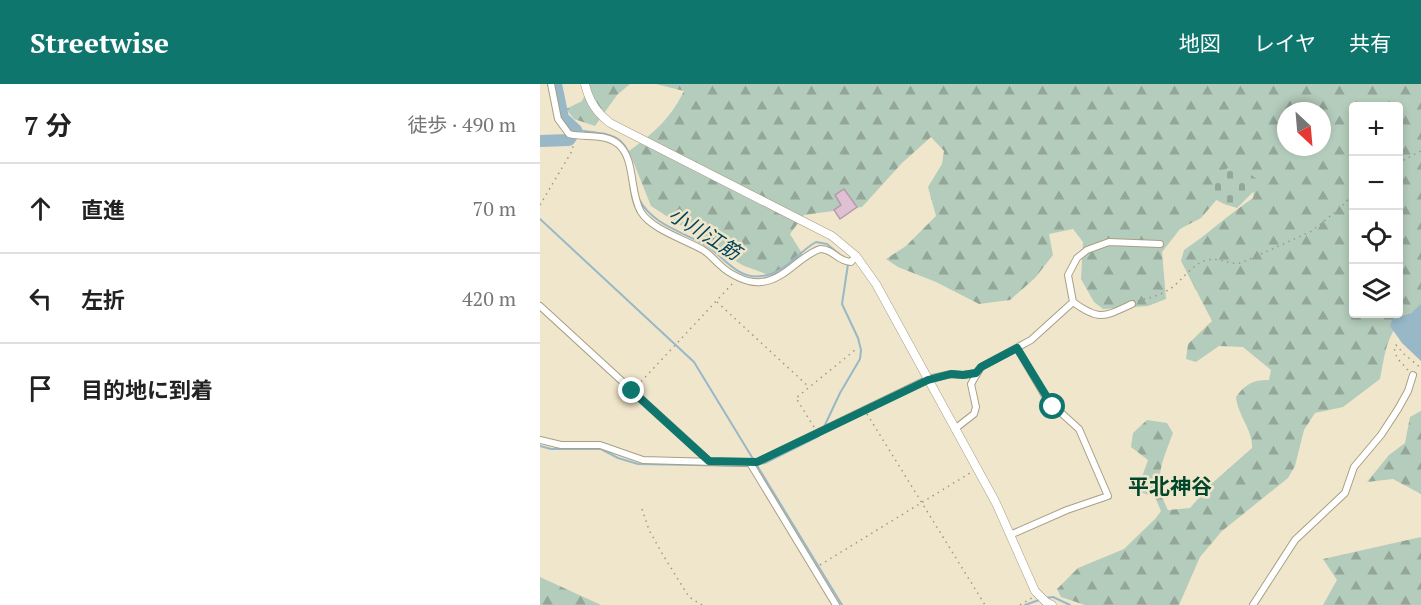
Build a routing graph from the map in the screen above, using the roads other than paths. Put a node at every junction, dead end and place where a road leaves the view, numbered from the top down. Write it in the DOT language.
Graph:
graph roads {
  1 [pos="551,84"];
  2 [pos="585,84"];
  3 [pos="1160,243"];
  4 [pos="850,260"];
  5 [pos="1073,302"];
  6 [pos="1132,304"];
  7 [pos="540,306"];
  8 [pos="1017,348"];
  9 [pos="976,373"];
  10 [pos="1413,375"];
  11 [pos="928,380"];
  12 [pos="956,428"];
  13 [pos="540,440"];
  14 [pos="709,461"];
  15 [pos="752,464"];
  16 [pos="1010,535"];
  17 [pos="833,604"];
  18 [pos="1052,605"];
  19 [pos="1253,605"];
  1 -- 4 [label="street"];
  2 -- 4 [label="street"];
  3 -- 5 [label="street"];
  4 -- 11 [label="street"];
  5 -- 6 [label="street"];
  5 -- 8 [label="street"];
  7 -- 14 [label="street"];
  8 -- 9 [label="street"];
  8 -- 16 [label="street"];
  9 -- 11 [label="street"];
  9 -- 12 [label="street"];
  10 -- 19 [label="street"];
  11 -- 12 [label="street"];
  11 -- 15 [label="street"];
  12 -- 16 [label="street"];
  13 -- 14 [label="street"];
  14 -- 15 [label="street"];
  15 -- 17 [label="street"];
  16 -- 18 [label="street"];
}
